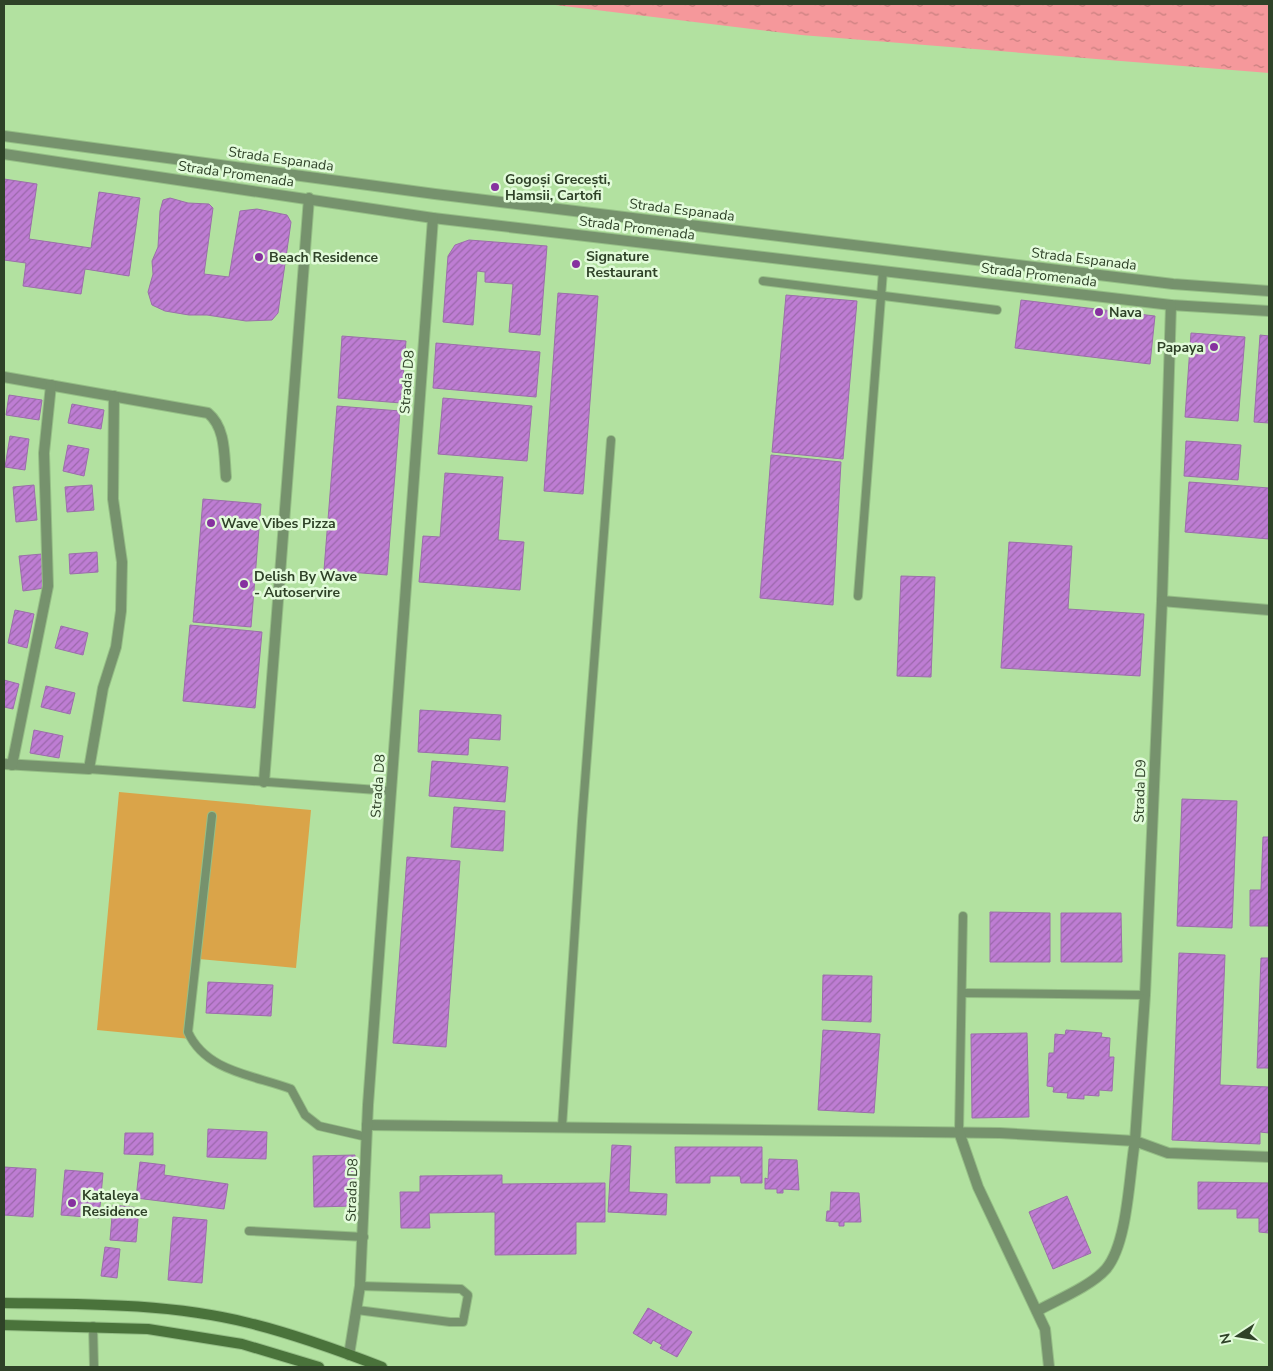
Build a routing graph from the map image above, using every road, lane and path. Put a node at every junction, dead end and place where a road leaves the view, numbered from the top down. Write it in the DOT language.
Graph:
graph roads {
  1 [pos="4,136"];
  2 [pos="4,154"];
  3 [pos="309,198"];
  4 [pos="433,218"];
  5 [pos="883,271"];
  6 [pos="764,281"];
  7 [pos="1269,291"];
  8 [pos="881,296"];
  9 [pos="1171,305"];
  10 [pos="997,310"];
  11 [pos="1269,311"];
  12 [pos="4,377"];
  13 [pos="51,385"];
  14 [pos="114,396"];
  15 [pos="611,440"];
  16 [pos="226,477"];
  17 [pos="858,596"];
  18 [pos="1162,601"];
  19 [pos="1269,610"];
  20 [pos="8,765"];
  21 [pos="89,769"];
  22 [pos="264,782"];
  23 [pos="391,791"];
  24 [pos="212,816"];
  25 [pos="963,916"];
  26 [pos="962,993"];
  27 [pos="1145,995"];
  28 [pos="367,1125"];
  29 [pos="562,1127"];
  30 [pos="959,1132"];
  31 [pos="367,1138"];
  32 [pos="1135,1141"];
  33 [pos="1269,1157"];
  34 [pos="249,1231"];
  35 [pos="364,1237"];
  36 [pos="360,1286"];
  37 [pos="4,1303"];
  38 [pos="357,1310"];
  39 [pos="1037,1311"];
  40 [pos="4,1325"];
  41 [pos="93,1326"];
  42 [pos="349,1355"];
  43 [pos="94,1367"];
  44 [pos="319,1367"];
  45 [pos="382,1367"];
  46 [pos="1049,1367"];
  1 -- 7 [label="street, Strada Espanada"];
  2 -- 3 [label="street, Strada Promenada"];
  3 -- 4 [label="street, Strada Promenada"];
  3 -- 22 [label="street"];
  4 -- 5 [label="street, Strada Promenada"];
  4 -- 23 [label="street, Strada D8"];
  5 -- 8 [label="lane"];
  5 -- 9 [label="street, Strada Promenada"];
  6 -- 8 [label="lane"];
  8 -- 10 [label="lane"];
  8 -- 17 [label="lane"];
  9 -- 11 [label="street, Strada Promenada"];
  9 -- 18 [label="street, Strada D9"];
  12 -- 13 [label="street"];
  13 -- 14 [label="street"];
  13 -- 20 [label="street"];
  14 -- 16 [label="street"];
  14 -- 21 [label="street"];
  15 -- 29 [label="lane"];
  18 -- 19 [label="street"];
  18 -- 27 [label="street, Strada D9"];
  20 -- 21 [label="street"];
  21 -- 22 [label="lane"];
  22 -- 23 [label="lane"];
  23 -- 28 [label="street, Strada D8"];
  24 -- 31 [label="lane"];
  25 -- 26 [label="lane"];
  26 -- 27 [label="lane"];
  26 -- 30 [label="lane"];
  27 -- 32 [label="street, Strada D9"];
  28 -- 29 [label="street"];
  28 -- 31 [label="street, Strada D8"];
  29 -- 30 [label="street"];
  30 -- 32 [label="street"];
  30 -- 39 [label="street"];
  31 -- 35 [label="street, Strada D8"];
  32 -- 33 [label="street"];
  32 -- 39 [label="street, Strada D9"];
  34 -- 35 [label="lane"];
  35 -- 36 [label="street, Strada D8"];
  36 -- 38 [label="street, Strada D8"];
  36 -- 38 [label="lane"];
  37 -- 42 [label="main road"];
  38 -- 42 [label="street, Strada D8"];
  39 -- 46 [label="street"];
  40 -- 41 [label="main road"];
  41 -- 43 [label="lane"];
  41 -- 44 [label="main road"];
  42 -- 45 [label="main road"];
}
